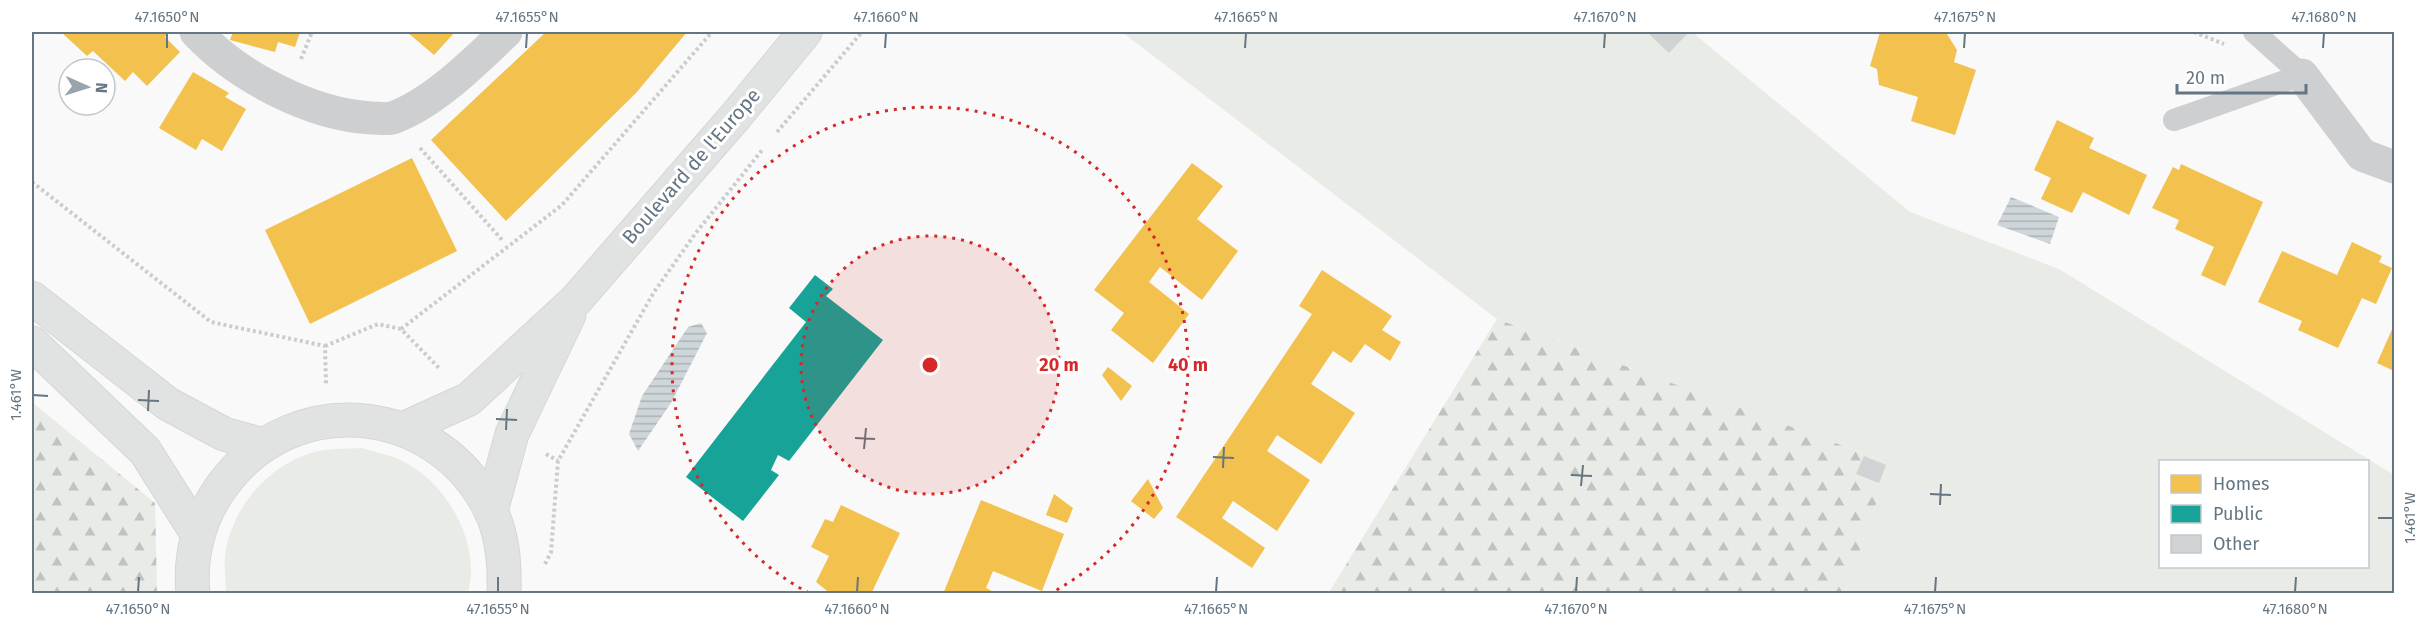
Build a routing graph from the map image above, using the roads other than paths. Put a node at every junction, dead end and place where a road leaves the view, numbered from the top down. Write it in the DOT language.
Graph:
graph roads {
  1 [pos="196,32"];
  2 [pos="506,32"];
  3 [pos="805,32"];
  4 [pos="2254,32"];
  5 [pos="2302,75"];
  6 [pos="2174,120"];
  7 [pos="2394,167"];
  8 [pos="32,298"];
  9 [pos="576,300"];
  10 [pos="32,343"];
  11 [pos="402,429"];
  12 [pos="263,445"];
  13 [pos="491,511"];
  14 [pos="198,535"];
  15 [pos="193,594"];
  16 [pos="504,594"];
  1 -- 2 [label="street"];
  3 -- 9 [label="main road, Boulevard de l'Europe"];
  4 -- 5 [label="lane"];
  5 -- 6 [label="lane"];
  5 -- 7 [label="street"];
  8 -- 12 [label="main road"];
  9 -- 11 [label="main road, Boulevard de l'Europe"];
  9 -- 13 [label="main road, Boulevard de l'Europe"];
  10 -- 14 [label="main road"];
  11 -- 12 [label="main road"];
  11 -- 13 [label="main road"];
  12 -- 14 [label="main road"];
  13 -- 16 [label="main road"];
  14 -- 15 [label="main road"];
}
